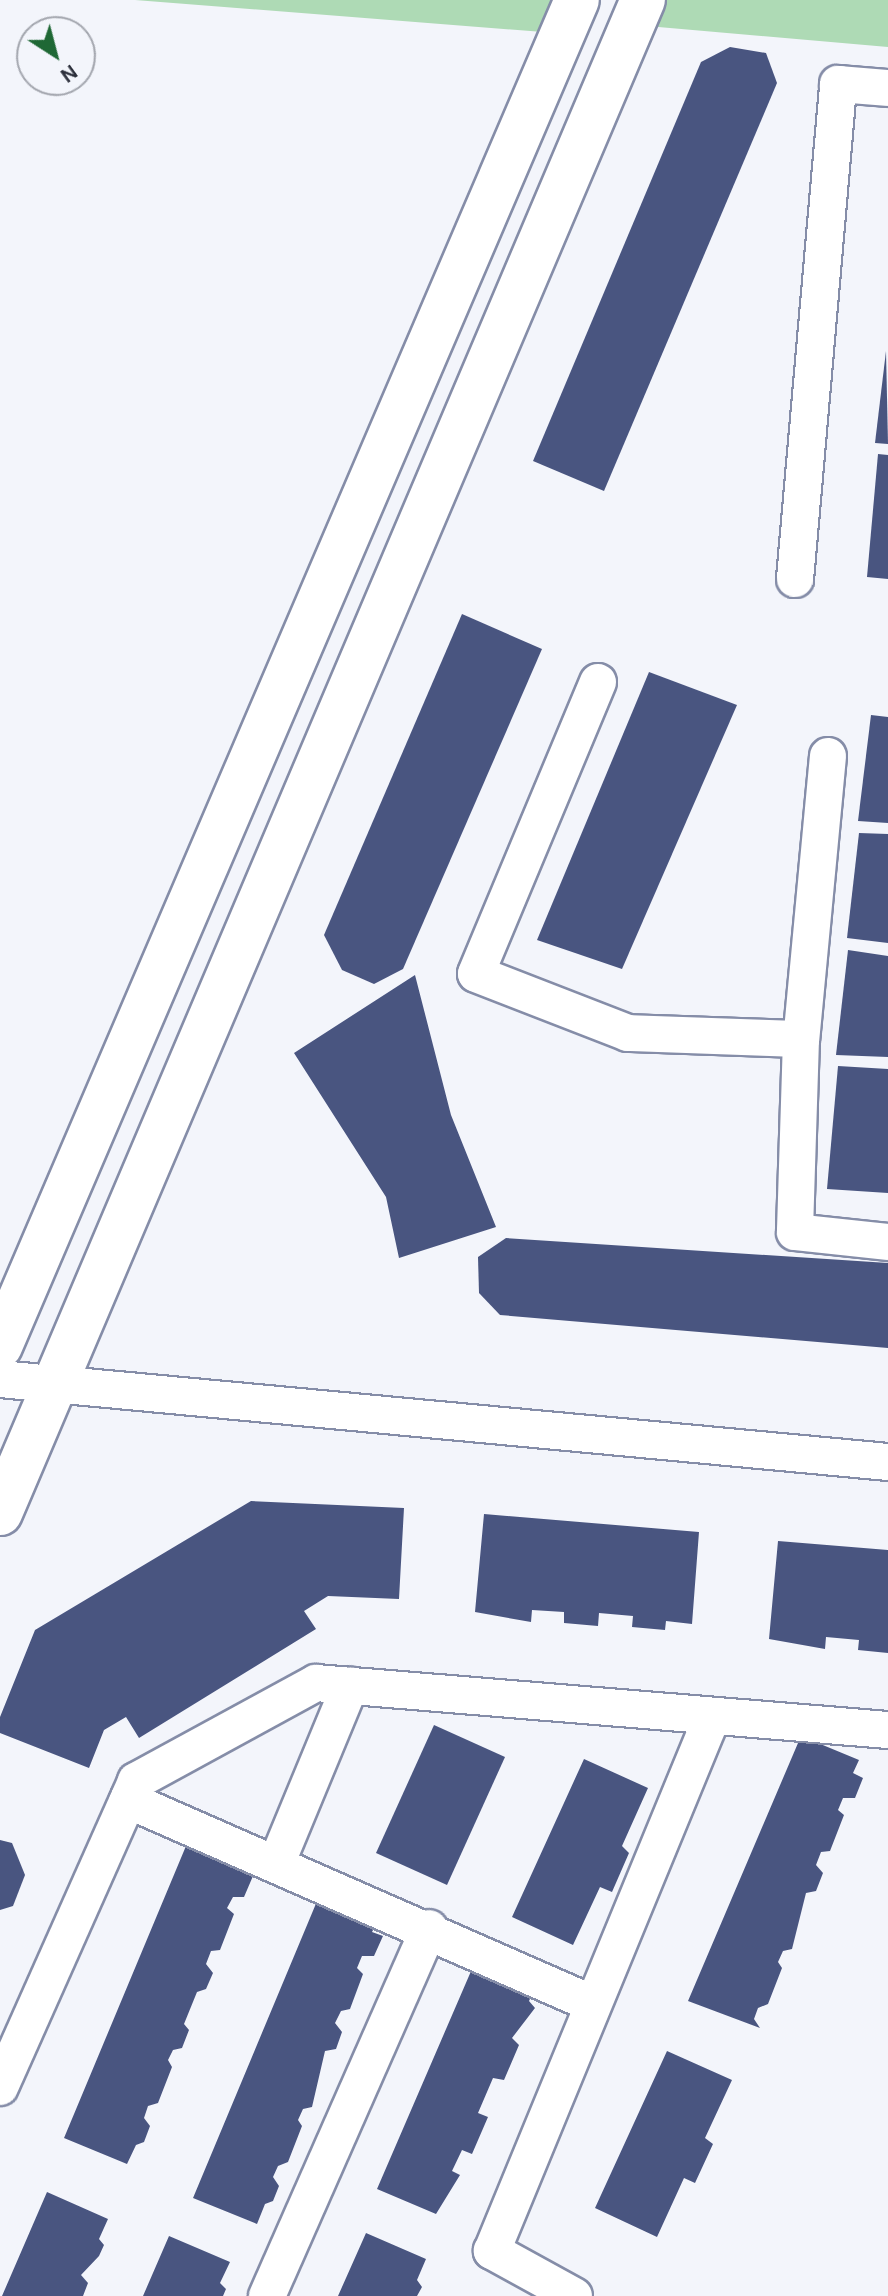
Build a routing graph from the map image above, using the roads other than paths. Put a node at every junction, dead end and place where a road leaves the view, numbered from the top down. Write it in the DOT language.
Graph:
graph roads {
  1 [pos="577,0"];
  2 [pos="643,0"];
  3 [pos="888,88"];
  4 [pos="795,579"];
  5 [pos="598,682"];
  6 [pos="828,756"];
  7 [pos="801,1039"];
  8 [pos="888,1242"];
  9 [pos="0,1346"];
  10 [pos="0,1379"];
  11 [pos="55,1384"];
  12 [pos="888,1462"];
  13 [pos="0,1513"];
  14 [pos="350,1686"];
  15 [pos="712,1717"];
  16 [pos="888,1730"];
  17 [pos="128,1800"];
  18 [pos="277,1862"];
  19 [pos="429,1928"];
  20 [pos="593,2004"];
  21 [pos="0,2087"];
  22 [pos="267,2296"];
  23 [pos="574,2296"];
  1 -- 9 [label="street"];
  2 -- 11 [label="street"];
  3 -- 4 [label="street"];
  5 -- 7 [label="street"];
  6 -- 7 [label="street"];
  7 -- 8 [label="street"];
  10 -- 11 [label="street"];
  11 -- 12 [label="street"];
  11 -- 13 [label="street"];
  14 -- 15 [label="street"];
  14 -- 17 [label="street"];
  14 -- 18 [label="street"];
  15 -- 16 [label="street"];
  15 -- 20 [label="street"];
  17 -- 18 [label="street"];
  17 -- 21 [label="street"];
  18 -- 19 [label="street"];
  19 -- 20 [label="street"];
  19 -- 22 [label="street"];
  20 -- 23 [label="street"];
}
